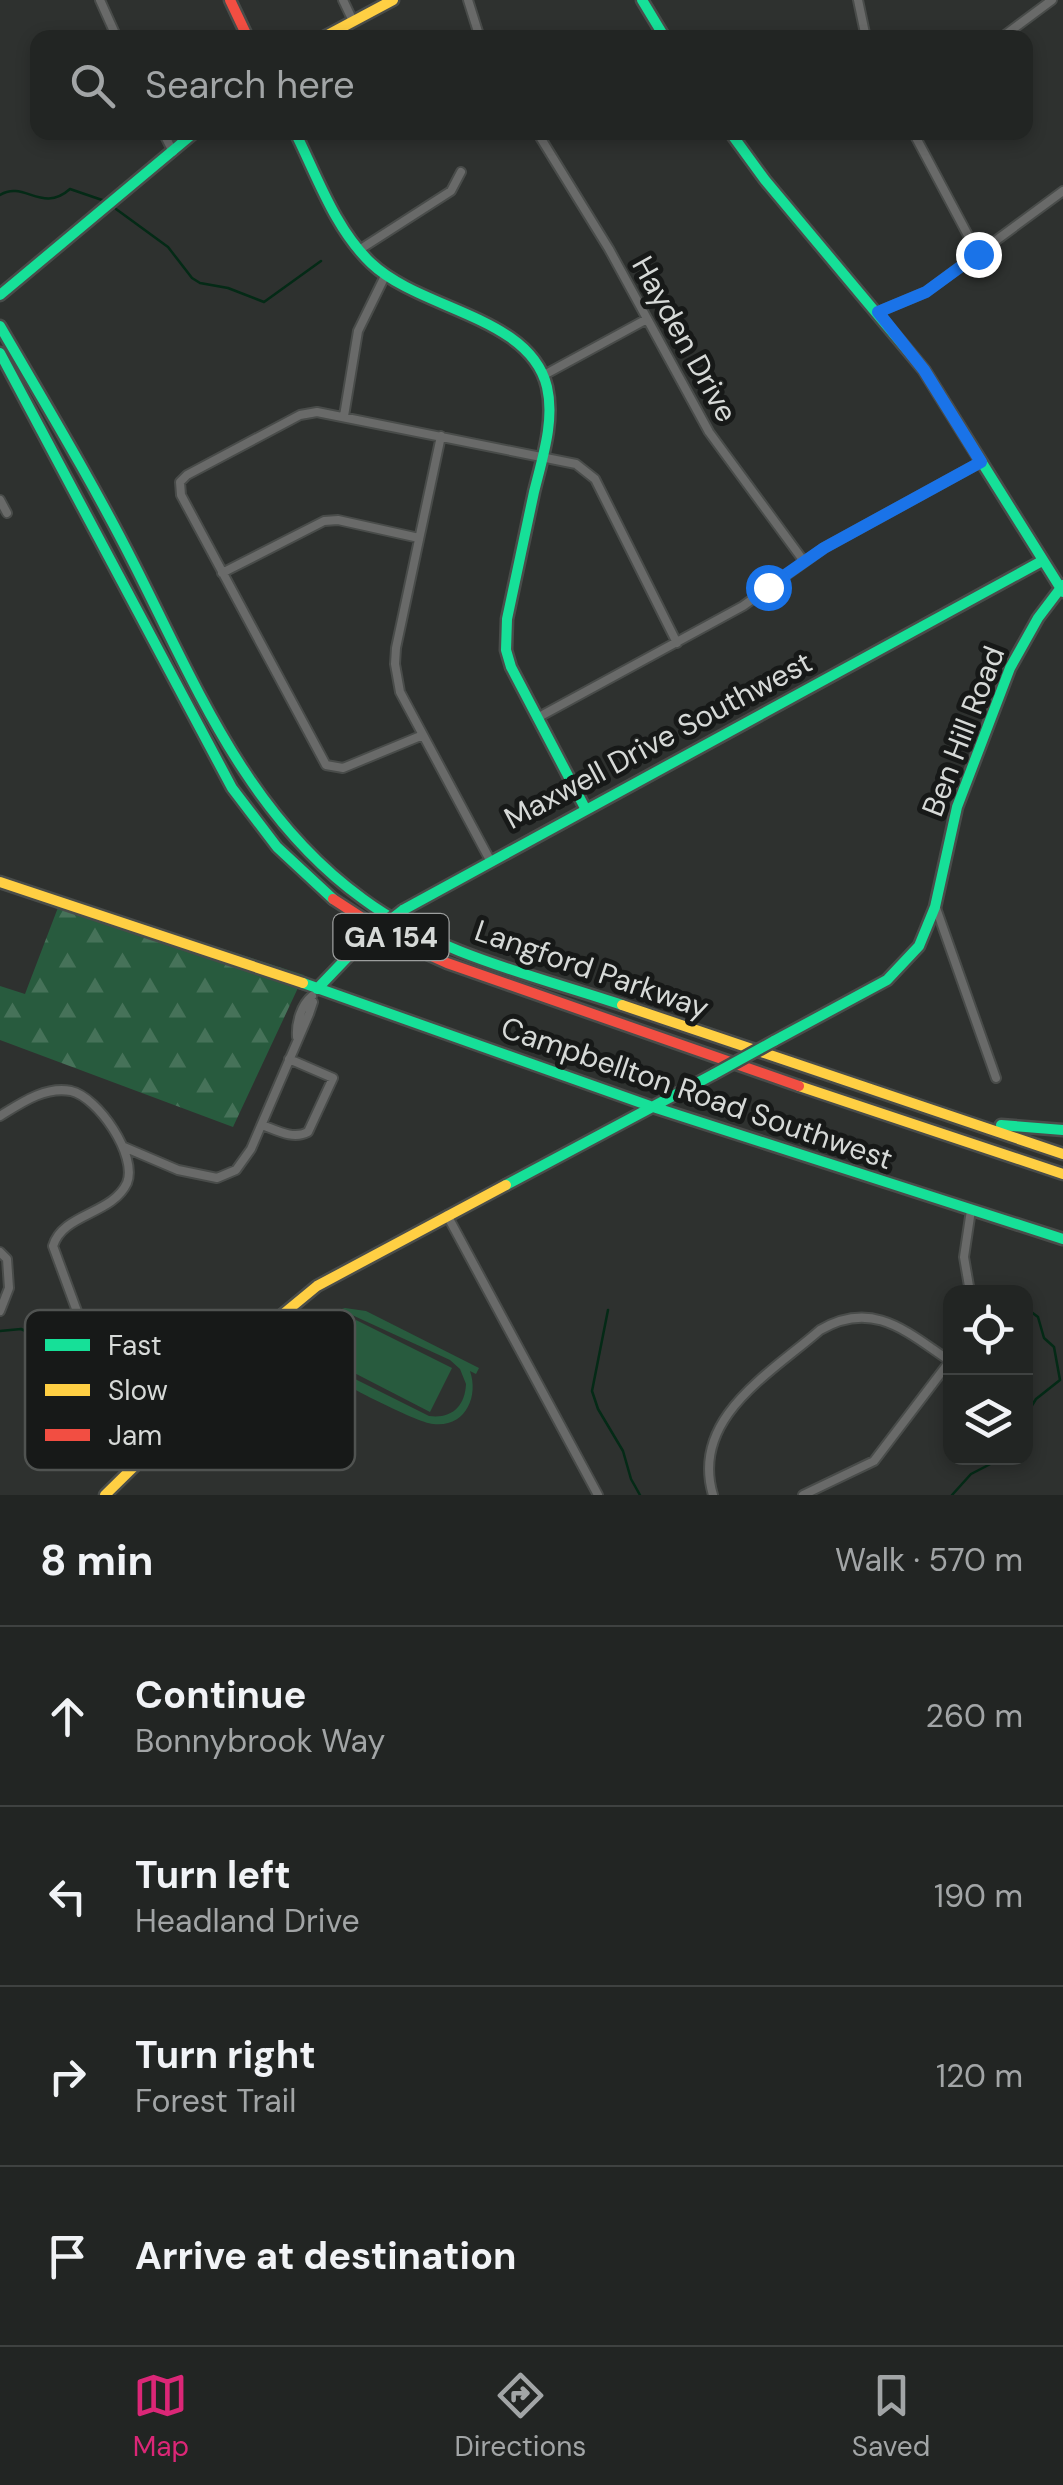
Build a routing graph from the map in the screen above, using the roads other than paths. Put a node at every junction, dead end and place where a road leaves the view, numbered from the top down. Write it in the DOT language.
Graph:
graph roads {
  1 [pos="100,0"];
  2 [pos="230,0"];
  3 [pos="342,0"];
  4 [pos="393,0"];
  5 [pos="468,0"];
  6 [pos="642,0"];
  7 [pos="858,0"];
  8 [pos="1052,0"];
  9 [pos="352,21"];
  10 [pos="113,30"];
  11 [pos="244,30"];
  12 [pos="336,30"];
  13 [pos="477,30"];
  14 [pos="660,30"];
  15 [pos="864,30"];
  16 [pos="1012,30"];
  17 [pos="167,140"];
  18 [pos="186,140"];
  19 [pos="299,140"];
  20 [pos="541,140"];
  21 [pos="736,140"];
  22 [pos="917,140"];
  23 [pos="173,152"];
  24 [pos="461,172"];
  25 [pos="1063,191"];
  26 [pos="359,250"];
  27 [pos="978,254"];
  28 [pos="385,276"];
  29 [pos="0,295"];
  30 [pos="878,312"];
  31 [pos="647,319"];
  32 [pos="0,326"];
  33 [pos="0,352"];
  34 [pos="544,375"];
  35 [pos="344,416"];
  36 [pos="441,436"];
  37 [pos="542,456"];
  38 [pos="981,462"];
  39 [pos="0,500"];
  40 [pos="7,513"];
  41 [pos="419,538"];
  42 [pos="803,560"];
  43 [pos="1042,561"];
  44 [pos="222,573"];
  45 [pos="1062,588"];
  46 [pos="677,643"];
  47 [pos="537,718"];
  48 [pos="422,736"];
  49 [pos="585,808"];
  50 [pos="490,860"];
  51 [pos="0,882"];
  52 [pos="935,907"];
  53 [pos="314,994"];
  54 [pos="288,1059"];
  55 [pos="996,1078"];
  56 [pos="622,1096"];
  57 [pos="650,1106"];
  58 [pos="951,1115"];
  59 [pos="0,1116"];
  60 [pos="621,1122"];
  61 [pos="262,1125"];
  62 [pos="1063,1130"];
  63 [pos="124,1147"];
  64 [pos="1063,1154"];
  65 [pos="1063,1174"];
  66 [pos="971,1210"];
  67 [pos="447,1215"];
  68 [pos="1063,1239"];
  69 [pos="0,1252"];
  70 [pos="969,1285"];
  71 [pos="77,1310"];
  72 [pos="288,1310"];
  73 [pos="0,1311"];
  74 [pos="943,1357"];
  75 [pos="943,1370"];
  76 [pos="131,1470"];
  77 [pos="106,1495"];
  78 [pos="598,1495"];
  79 [pos="713,1495"];
  80 [pos="803,1495"];
  1 -- 10 [label="street"];
  2 -- 11 [label="main road"];
  3 -- 9 [label="street"];
  4 -- 9 [label="main road"];
  5 -- 13 [label="street"];
  6 -- 14 [label="main road"];
  7 -- 15 [label="street"];
  8 -- 16 [label="street"];
  9 -- 12 [label="main road"];
  17 -- 23 [label="street"];
  18 -- 23 [label="main road"];
  19 -- 26 [label="main road"];
  20 -- 31 [label="street, Hayden Drive"];
  21 -- 30 [label="main road"];
  22 -- 27 [label="street"];
  23 -- 29 [label="main road"];
  24 -- 26 [label="street"];
  25 -- 27 [label="street"];
  26 -- 28 [label="main road"];
  27 -- 30 [label="street"];
  28 -- 34 [label="main road"];
  28 -- 35 [label="street"];
  30 -- 38 [label="main road"];
  31 -- 34 [label="street"];
  31 -- 42 [label="street, Hayden Drive"];
  32 -- 58 [label="main road, Langford Parkway / GA 154"];
  33 -- 65 [label="main road, Langford Parkway / GA 154"];
  34 -- 37 [label="main road"];
  35 -- 36 [label="street"];
  35 -- 44 [label="street"];
  36 -- 37 [label="street"];
  36 -- 41 [label="street"];
  37 -- 46 [label="street"];
  37 -- 47 [label="main road"];
  38 -- 42 [label="street"];
  38 -- 43 [label="main road"];
  39 -- 40 [label="street"];
  41 -- 44 [label="street"];
  41 -- 48 [label="street"];
  42 -- 46 [label="street"];
  43 -- 45 [label="main road"];
  43 -- 49 [label="main road, Maxwell Drive Southwest"];
  44 -- 48 [label="street"];
  45 -- 52 [label="main road, Ben Hill Road"];
  46 -- 47 [label="street"];
  47 -- 49 [label="main road"];
  48 -- 50 [label="street"];
  49 -- 50 [label="main road, Maxwell Drive Southwest"];
  50 -- 53 [label="main road, Maxwell Drive Southwest, bridge"];
  51 -- 53 [label="main road, Campbellton Road Southwest"];
  52 -- 55 [label="street"];
  52 -- 57 [label="main road, Ben Hill Road, bridge"];
  53 -- 54 [label="street"];
  53 -- 56 [label="main road, Campbellton Road Southwest"];
  54 -- 61 [label="street"];
  54 -- 61 [label="street"];
  56 -- 57 [label="main road, Campbellton Road Southwest"];
  56 -- 60 [label="main road"];
  57 -- 60 [label="main road, Ben Hill Road"];
  57 -- 66 [label="main road, Campbellton Road Southwest"];
  58 -- 62 [label="main road"];
  58 -- 64 [label="main road, Langford Parkway / GA 154"];
  59 -- 63 [label="street"];
  60 -- 67 [label="main road, Ben Hill Road"];
  61 -- 63 [label="street"];
  63 -- 71 [label="street"];
  66 -- 68 [label="main road, Campbellton Road Southwest"];
  66 -- 70 [label="street"];
  67 -- 72 [label="main road, Ben Hill Road"];
  67 -- 78 [label="street"];
  69 -- 73 [label="street"];
  74 -- 79 [label="street"];
  75 -- 80 [label="street"];
  76 -- 77 [label="main road, Ben Hill Road"];
}
